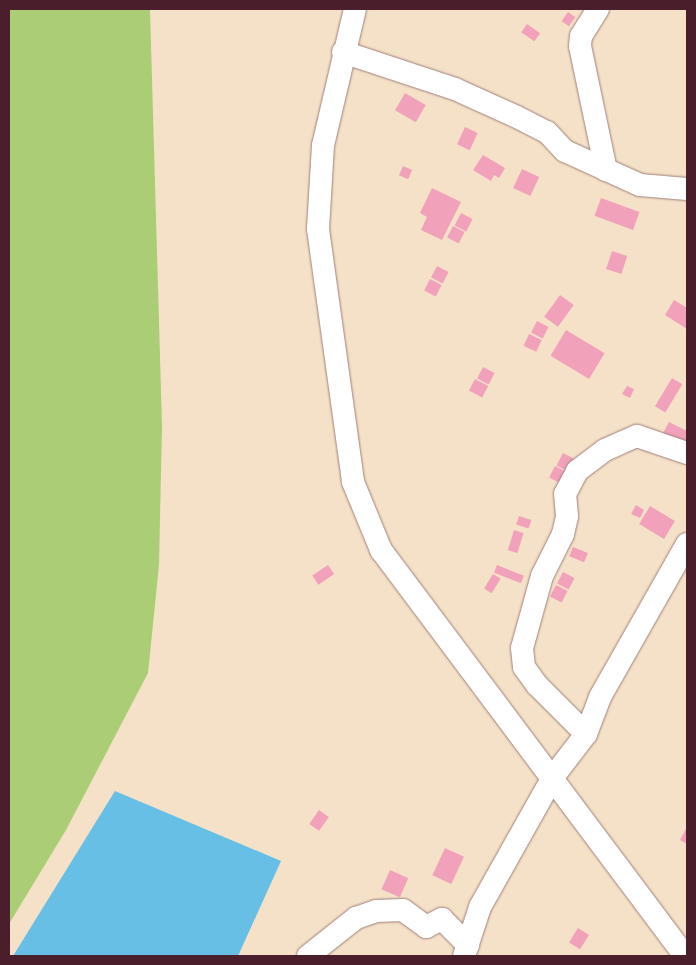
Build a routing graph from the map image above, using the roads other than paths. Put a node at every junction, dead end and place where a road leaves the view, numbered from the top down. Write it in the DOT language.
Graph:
graph roads {
  1 [pos="355,9"];
  2 [pos="598,9"];
  3 [pos="343,52"];
  4 [pos="606,170"];
  5 [pos="687,189"];
  6 [pos="687,453"];
  7 [pos="687,544"];
  8 [pos="586,734"];
  9 [pos="553,778"];
  10 [pos="466,950"];
  11 [pos="308,956"];
  12 [pos="685,956"];
  1 -- 3 [label="street"];
  2 -- 4 [label="street"];
  3 -- 4 [label="street"];
  3 -- 9 [label="street"];
  4 -- 5 [label="street"];
  6 -- 8 [label="street"];
  7 -- 8 [label="street"];
  8 -- 9 [label="street"];
  9 -- 10 [label="street"];
  9 -- 12 [label="street"];
  10 -- 11 [label="street"];
}
